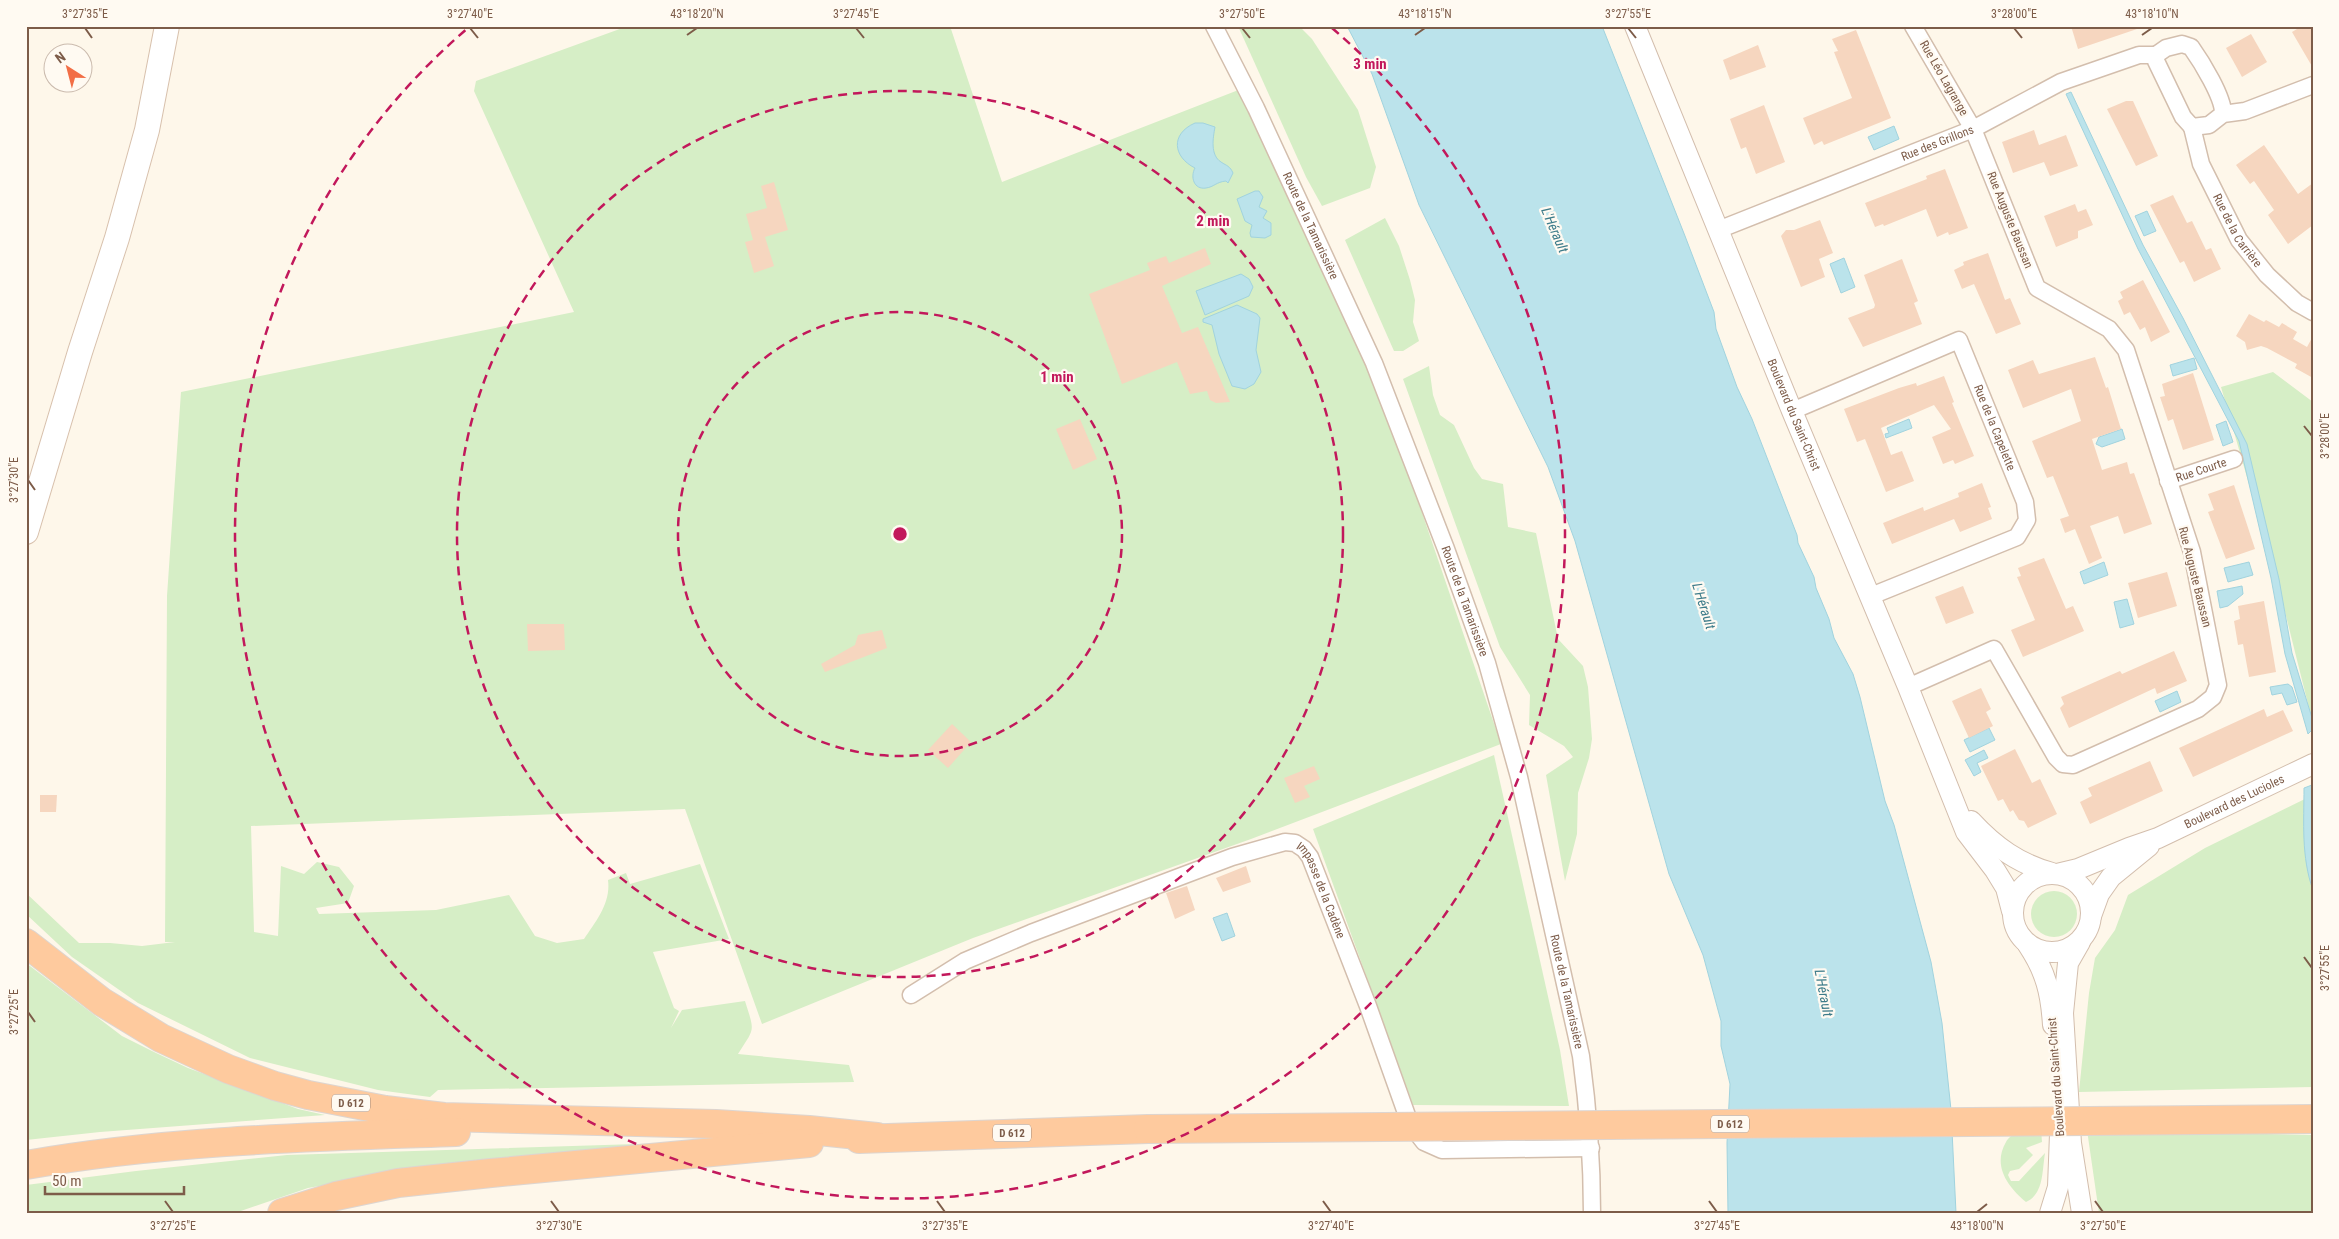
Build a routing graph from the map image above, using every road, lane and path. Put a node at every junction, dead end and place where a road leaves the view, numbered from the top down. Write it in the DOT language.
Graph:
graph roads {
  1 [pos="167,26"];
  2 [pos="1214,26"];
  3 [pos="1635,26"];
  4 [pos="1914,26"];
  5 [pos="2156,55"];
  6 [pos="2313,85"];
  7 [pos="2223,114"];
  8 [pos="2192,127"];
  9 [pos="1973,129"];
  10 [pos="1718,230"];
  11 [pos="2313,312"];
  12 [pos="80,352"];
  13 [pos="1792,411"];
  14 [pos="2234,460"];
  15 [pos="2168,481"];
  16 [pos="26,498"];
  17 [pos="26,532"];
  18 [pos="1870,596"];
  19 [pos="1908,687"];
  20 [pos="2313,764"];
  21 [pos="1953,802"];
  22 [pos="2158,838"];
  23 [pos="2054,874"];
  24 [pos="2012,910"];
  25 [pos="2091,916"];
  26 [pos="2080,942"];
  27 [pos="26,943"];
  28 [pos="2028,945"];
  29 [pos="911,995"];
  30 [pos="2313,1118"];
  31 [pos="716,1124"];
  32 [pos="877,1137"];
  33 [pos="1591,1148"];
  34 [pos="26,1165"];
  35 [pos="282,1213"];
  36 [pos="1592,1213"];
  37 [pos="2050,1213"];
  38 [pos="2082,1213"];
  1 -- 12 [label="main road"];
  2 -- 33 [label="street, Route de la Tamarissière"];
  3 -- 10 [label="street, Boulevard du Saint-Christ"];
  4 -- 9 [label="street, Rue Léo Lagrange"];
  5 -- 7 [label="street, Rue des Grillons"];
  5 -- 8 [label="street"];
  5 -- 9 [label="street, Rue des Grillons"];
  6 -- 7 [label="street"];
  7 -- 8 [label="street"];
  8 -- 11 [label="street, Rue de la Carrière"];
  9 -- 10 [label="street, Rue des Grillons"];
  9 -- 15 [label="street, Rue Auguste Baussan"];
  10 -- 13 [label="street, Boulevard du Saint-Christ"];
  12 -- 16 [label="main road"];
  12 -- 17 [label="main road"];
  13 -- 18 [label="street, Boulevard du Saint-Christ"];
  13 -- 18 [label="street, Rue de la Capelette"];
  14 -- 15 [label="street, Rue Courte"];
  15 -- 19 [label="street, Rue Auguste Baussan"];
  18 -- 19 [label="street, Boulevard du Saint-Christ"];
  19 -- 21 [label="street, Boulevard du Saint-Christ"];
  20 -- 22 [label="street, Boulevard des Lucioles"];
  21 -- 23 [label="street, Boulevard du Saint-Christ"];
  21 -- 24 [label="street, Boulevard du Saint-Christ"];
  22 -- 23 [label="street, Boulevard des Lucioles"];
  22 -- 25 [label="street, Boulevard des Lucioles"];
  23 -- 24 [label="street"];
  23 -- 25 [label="street"];
  24 -- 28 [label="street"];
  25 -- 26 [label="street"];
  26 -- 28 [label="street"];
  26 -- 38 [label="street, Boulevard du Saint-Christ"];
  27 -- 31 [label="highway, D 612"];
  28 -- 37 [label="street, Boulevard du Saint-Christ"];
  29 -- 33 [label="street, Impasse de la Cadène"];
  30 -- 32 [label="highway, D 612, bridge"];
  31 -- 32 [label="highway, D 612"];
  31 -- 34 [label="highway, D 612"];
  32 -- 35 [label="highway, D 612"];
  33 -- 36 [label="street, Route de la Tamarissière"];
}
